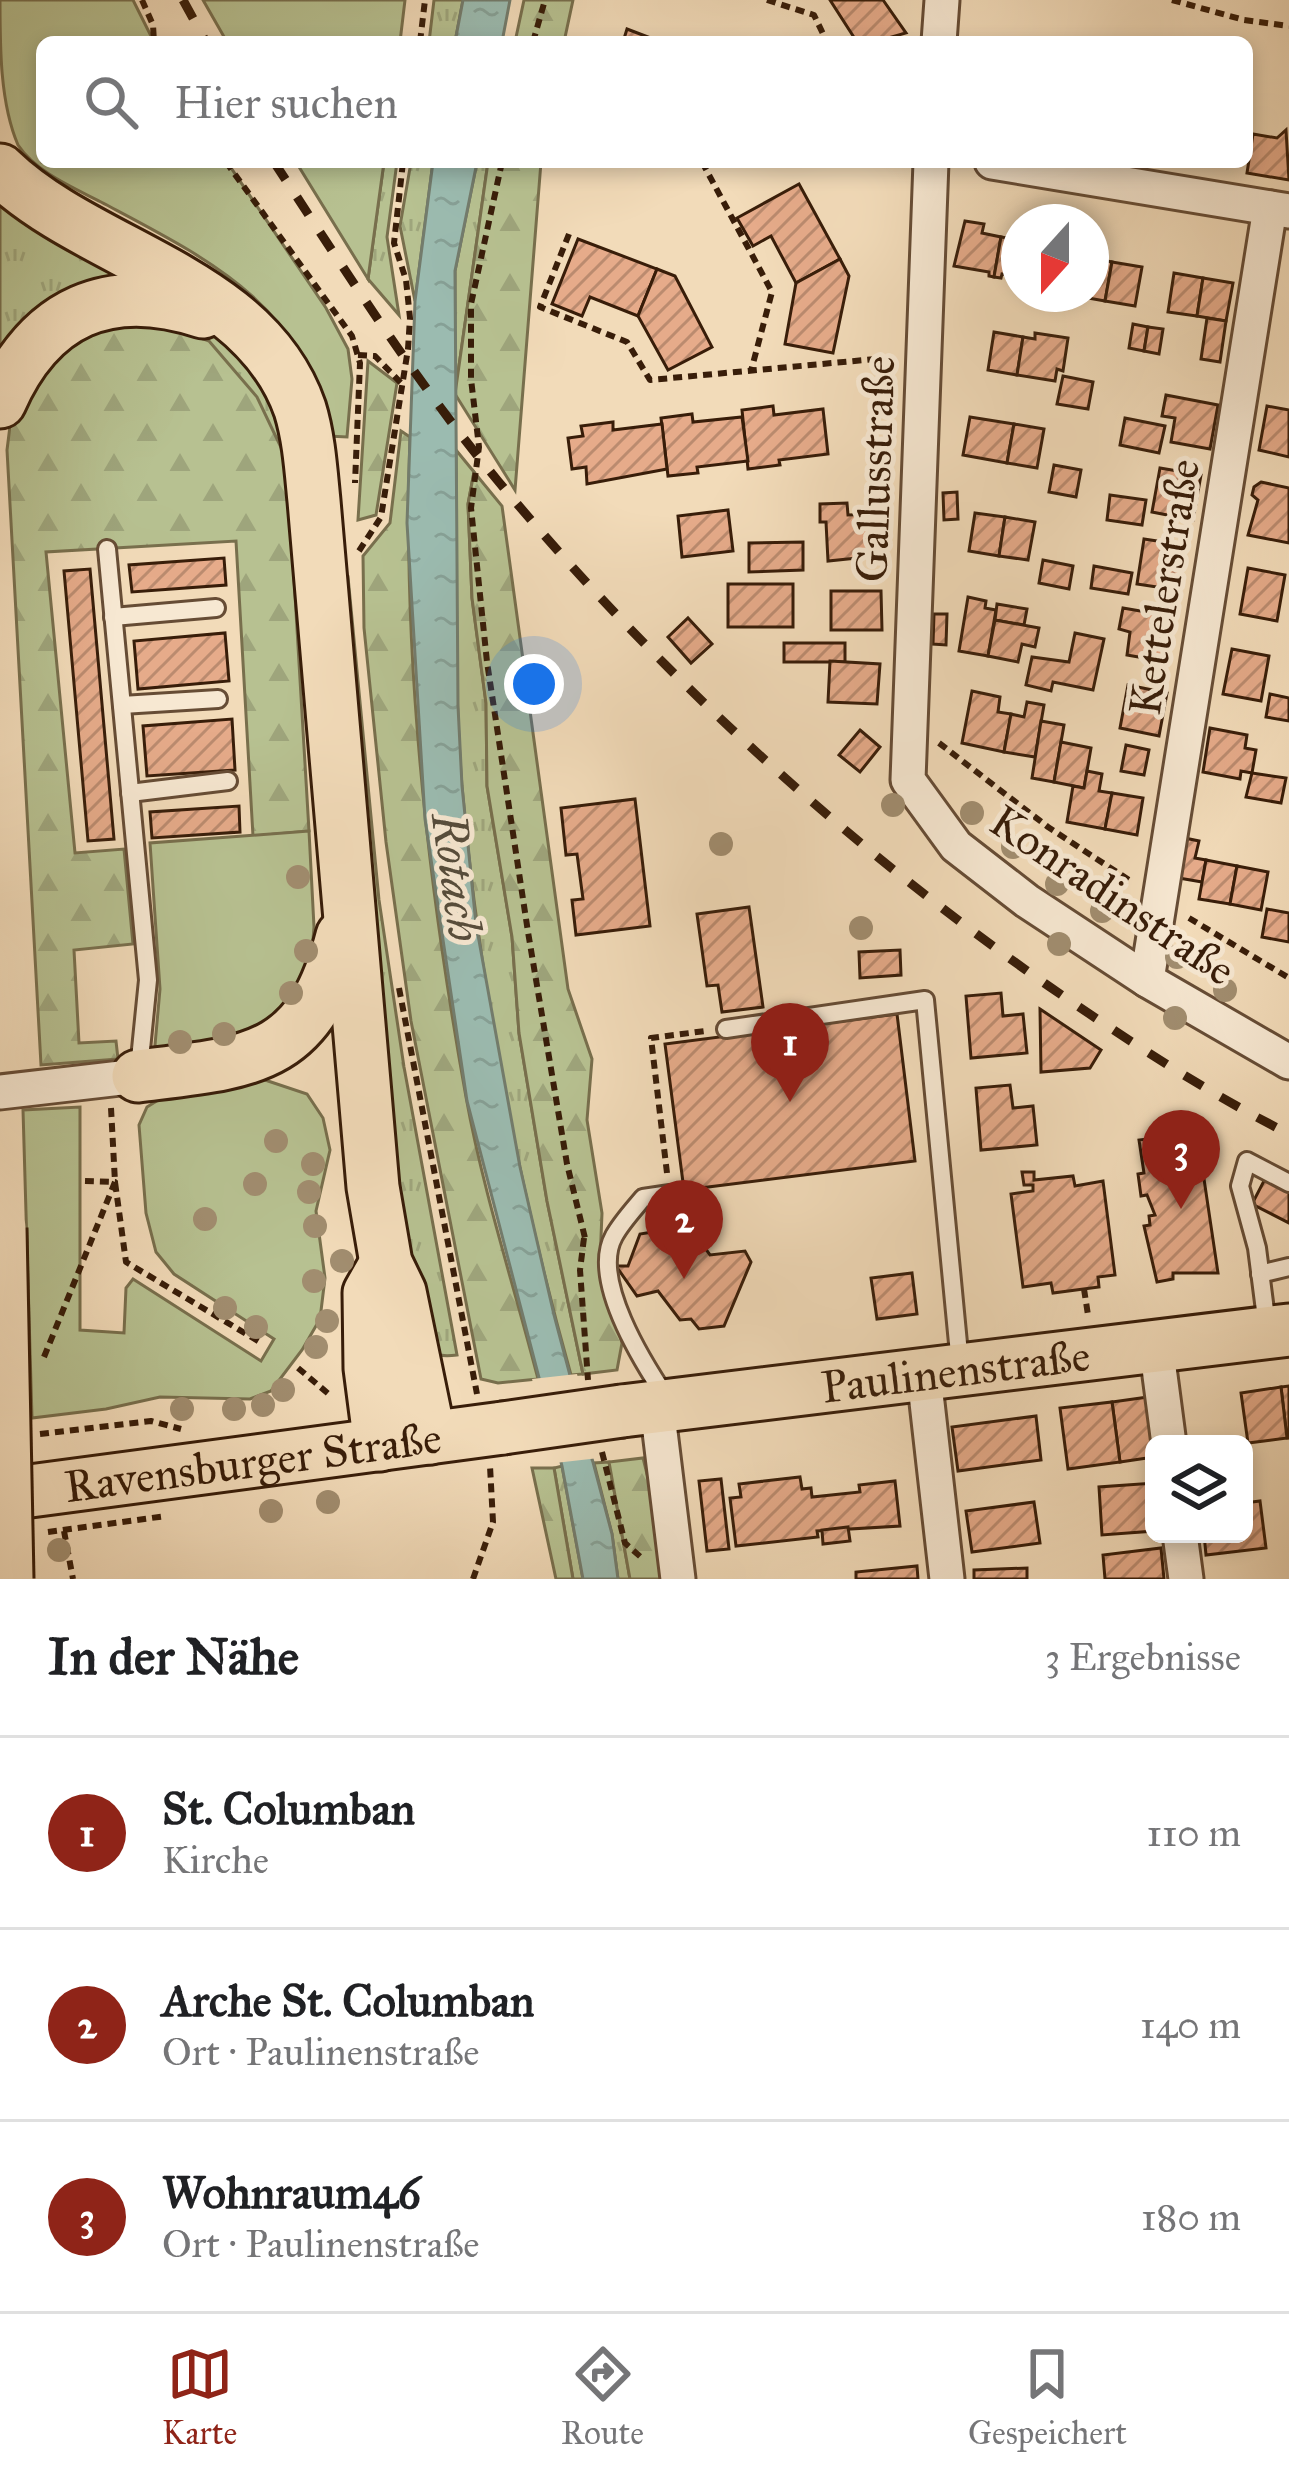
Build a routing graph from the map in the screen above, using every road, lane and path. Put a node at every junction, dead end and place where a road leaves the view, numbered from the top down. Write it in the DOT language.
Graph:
graph roads {
  1 [pos="142,0"];
  2 [pos="425,0"];
  3 [pos="545,0"];
  4 [pos="767,0"];
  5 [pos="942,0"];
  6 [pos="1172,0"];
  7 [pos="1289,26"];
  8 [pos="154,36"];
  9 [pos="421,36"];
  10 [pos="535,36"];
  11 [pos="824,36"];
  12 [pos="939,36"];
  13 [pos="230,168"];
  14 [pos="402,168"];
  15 [pos="501,168"];
  16 [pos="705,168"];
  17 [pos="931,168"];
  18 [pos="1029,168"];
  19 [pos="0,170"];
  20 [pos="1280,209"];
  21 [pos="568,234"];
  22 [pos="247,332"];
  23 [pos="924,354"];
  24 [pos="357,356"];
  25 [pos="751,371"];
  26 [pos="402,385"];
  27 [pos="0,402"];
  28 [pos="350,500"];
  29 [pos="107,548"];
  30 [pos="350,564"];
  31 [pos="216,608"];
  32 [pos="113,617"];
  33 [pos="218,699"];
  34 [pos="122,705"];
  35 [pos="910,727"];
  36 [pos="908,780"];
  37 [pos="228,781"];
  38 [pos="130,794"];
  39 [pos="1160,900"];
  40 [pos="348,912"];
  41 [pos="398,978"];
  42 [pos="1289,978"];
  43 [pos="1147,980"];
  44 [pos="726,1029"];
  45 [pos="1289,1062"];
  46 [pos="124,1079"];
  47 [pos="0,1092"];
  48 [pos="85,1181"];
  49 [pos="115,1182"];
  50 [pos="1289,1183"];
  51 [pos="670,1195"];
  52 [pos="0,1228"];
  53 [pos="590,1256"];
  54 [pos="386,1264"];
  55 [pos="1289,1267"];
  56 [pos="1260,1274"];
  57 [pos="1084,1289"];
  58 [pos="1086,1304"];
  59 [pos="1279,1331"];
  60 [pos="263,1344"];
  61 [pos="1156,1345"];
  62 [pos="39,1366"];
  63 [pos="298,1368"];
  64 [pos="943,1373"];
  65 [pos="337,1404"];
  66 [pos="650,1408"];
  67 [pos="490,1429"];
  68 [pos="1167,1435"];
  69 [pos="430,1438"];
  70 [pos="380,1445"];
  71 [pos="0,1447"];
  72 [pos="123,1480"];
  73 [pos="0,1495"];
  74 [pos="64,1532"];
  75 [pos="1181,1543"];
  76 [pos="7,1579"];
  77 [pos="73,1579"];
  78 [pos="473,1579"];
  79 [pos="679,1579"];
  80 [pos="946,1579"];
  81 [pos="1186,1579"];
  1 -- 8 [label="path"];
  2 -- 9 [label="path"];
  3 -- 10 [label="path"];
  4 -- 11 [label="path"];
  5 -- 12 [label="street"];
  6 -- 7 [label="path"];
  13 -- 24 [label="path"];
  14 -- 26 [label="path"];
  15 -- 53 [label="path"];
  16 -- 25 [label="path"];
  17 -- 23 [label="street, Gallusstraße"];
  18 -- 20 [label="street"];
  19 -- 22 [label="main road"];
  20 -- 39 [label="street, Kettelerstraße"];
  21 -- 25 [label="path"];
  22 -- 27 [label="main road"];
  22 -- 40 [label="main road"];
  23 -- 25 [label="path"];
  23 -- 35 [label="street, Gallusstraße"];
  24 -- 26 [label="path"];
  24 -- 28 [label="path"];
  26 -- 30 [label="path"];
  29 -- 32 [label="lane"];
  31 -- 32 [label="lane"];
  32 -- 34 [label="lane"];
  33 -- 34 [label="lane"];
  34 -- 38 [label="lane"];
  35 -- 36 [label="street, Gallusstraße"];
  35 -- 39 [label="path"];
  36 -- 43 [label="street, Konradinstraße"];
  37 -- 38 [label="lane"];
  38 -- 46 [label="lane"];
  39 -- 42 [label="path"];
  39 -- 43 [label="street, Kettelerstraße"];
  40 -- 46 [label="main road"];
  40 -- 54 [label="main road"];
  41 -- 67 [label="path"];
  43 -- 45 [label="street, Konradinstraße"];
  44 -- 51 [label="path"];
  44 -- 64 [label="lane"];
  46 -- 47 [label="street"];
  46 -- 49 [label="path"];
  48 -- 49 [label="path"];
  49 -- 60 [label="path"];
  49 -- 62 [label="path"];
  50 -- 56 [label="lane"];
  51 -- 66 [label="lane"];
  52 -- 76 [label="main road, bridge"];
  54 -- 69 [label="main road"];
  54 -- 70 [label="main road"];
  55 -- 56 [label="lane"];
  56 -- 59 [label="lane"];
  57 -- 58 [label="path"];
  59 -- 61 [label="main road, Paulinenstraße"];
  61 -- 64 [label="main road, Paulinenstraße"];
  61 -- 68 [label="street"];
  63 -- 65 [label="path"];
  64 -- 66 [label="main road, Paulinenstraße"];
  64 -- 80 [label="street"];
  66 -- 67 [label="main road, Paulinenstraße, bridge"];
  66 -- 79 [label="street"];
  67 -- 69 [label="main road, Ravensburger Straße"];
  67 -- 78 [label="path"];
  69 -- 70 [label="main road, Ravensburger Straße"];
  70 -- 72 [label="main road, Ravensburger Straße"];
  71 -- 72 [label="street"];
  72 -- 73 [label="main road, Ravensburger Straße"];
  74 -- 77 [label="path"];
  75 -- 81 [label="street"];
}
